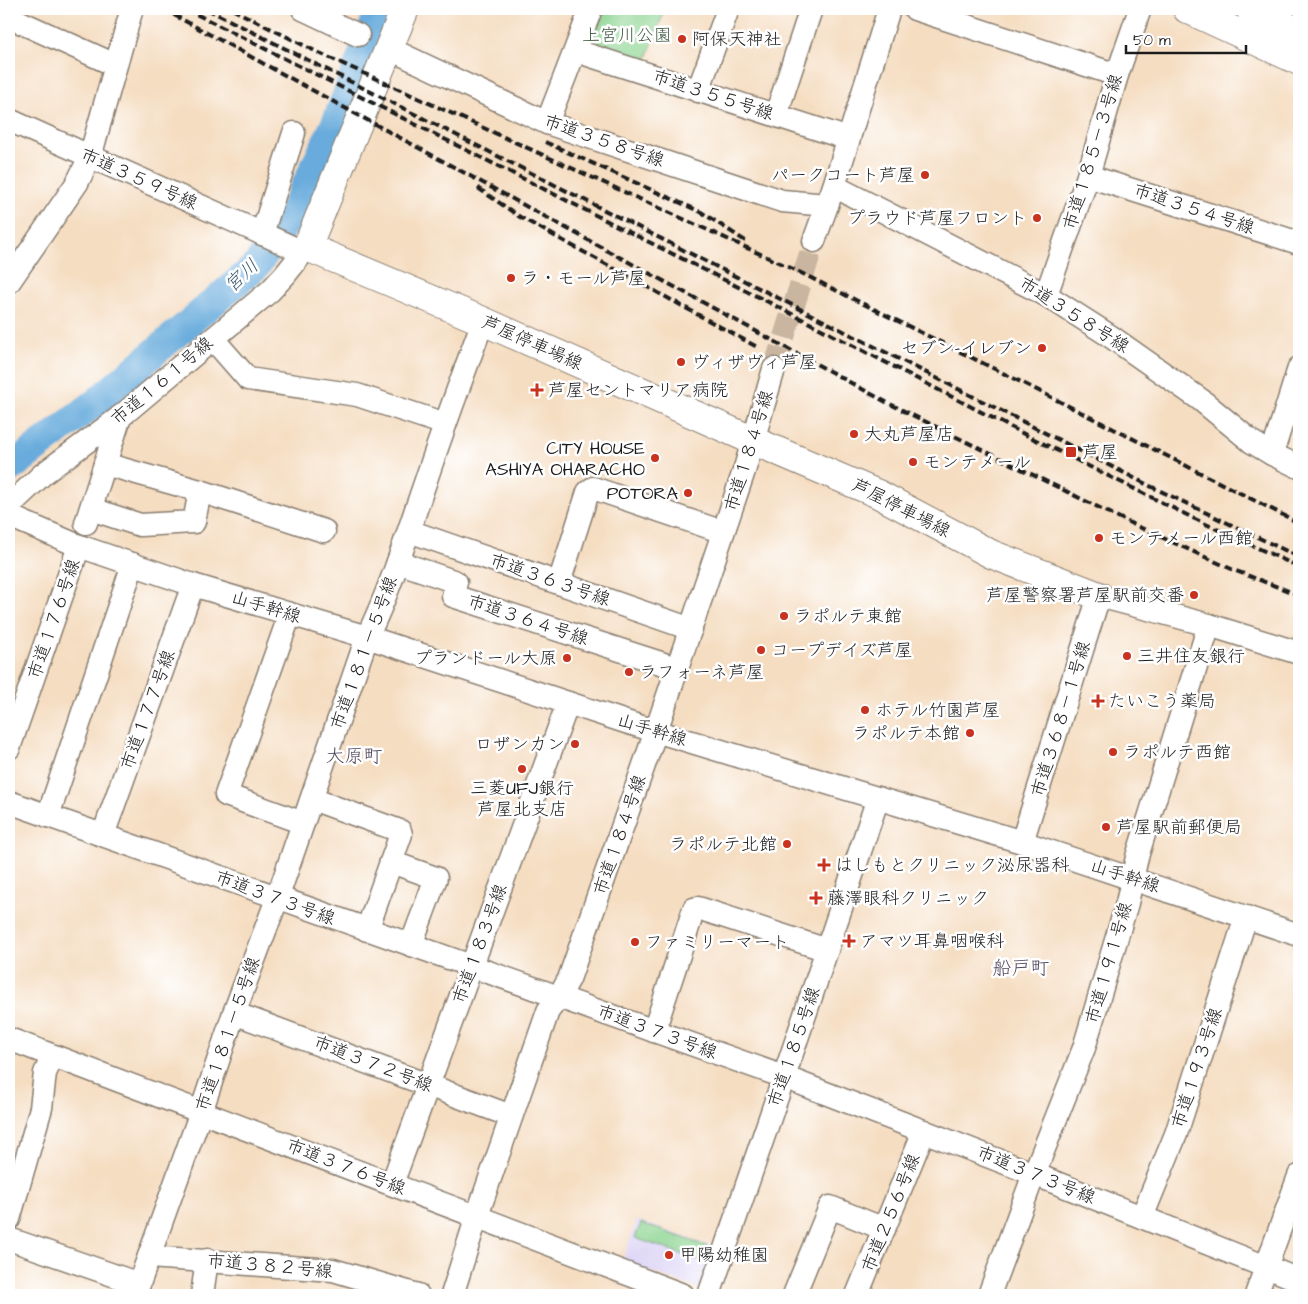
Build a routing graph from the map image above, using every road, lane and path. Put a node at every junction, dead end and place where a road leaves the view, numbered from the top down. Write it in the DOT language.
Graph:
graph roads {
  1 [pos="303,9"];
  2 [pos="405,9"];
  3 [pos="592,9"];
  4 [pos="728,9"];
  5 [pos="811,9"];
  6 [pos="889,9"];
  7 [pos="914,9"];
  8 [pos="1140,9"];
  9 [pos="1187,9"];
  10 [pos="1250,9"];
  11 [pos="131,12"];
  12 [pos="9,17"];
  13 [pos="1299,32"];
  14 [pos="358,36"];
  15 [pos="390,49"];
  16 [pos="576,51"];
  17 [pos="1299,61"];
  18 [pos="115,65"];
  19 [pos="1117,75"];
  20 [pos="698,91"];
  21 [pos="776,115"];
  22 [pos="9,120"];
  23 [pos="547,123"];
  24 [pos="294,133"];
  25 [pos="849,139"];
  26 [pos="90,157"];
  27 [pos="1088,176"];
  28 [pos="830,196"];
  29 [pos="814,241"];
  30 [pos="285,243"];
  31 [pos="1299,243"];
  32 [pos="9,282"];
  33 [pos="1046,295"];
  34 [pos="483,321"];
  35 [pos="213,339"];
  36 [pos="1299,368"];
  37 [pos="774,369"];
  38 [pos="120,417"];
  39 [pos="445,424"];
  40 [pos="754,442"];
  41 [pos="1272,454"];
  42 [pos="105,464"];
  43 [pos="1299,467"];
  44 [pos="200,491"];
  45 [pos="9,506"];
  46 [pos="9,516"];
  47 [pos="324,531"];
  48 [pos="409,531"];
  49 [pos="724,532"];
  50 [pos="79,546"];
  51 [pos="398,562"];
  52 [pos="132,564"];
  53 [pos="559,583"];
  54 [pos="194,585"];
  55 [pos="1099,596"];
  56 [pos="290,614"];
  57 [pos="1209,625"];
  58 [pos="691,629"];
  59 [pos="367,637"];
  60 [pos="1299,653"];
  61 [pos="676,668"];
  62 [pos="568,703"];
  63 [pos="656,730"];
  64 [pos="9,748"];
  65 [pos="878,798"];
  66 [pos="312,799"];
  67 [pos="9,802"];
  68 [pos="48,816"];
  69 [pos="303,822"];
  70 [pos="103,835"];
  71 [pos="1022,842"];
  72 [pos="391,862"];
  73 [pos="1132,878"];
  74 [pos="277,899"];
  75 [pos="1246,917"];
  76 [pos="367,930"];
  77 [pos="1299,935"];
  78 [pos="411,945"];
  79 [pos="827,950"];
  80 [pos="472,966"];
  81 [pos="559,997"];
  82 [pos="234,1013"];
  83 [pos="654,1031"];
  84 [pos="9,1039"];
  85 [pos="53,1056"];
  86 [pos="784,1078"];
  87 [pos="428,1085"];
  88 [pos="201,1112"];
  89 [pos="511,1116"];
  90 [pos="924,1131"];
  91 [pos="17,1162"];
  92 [pos="1034,1174"];
  93 [pos="1299,1176"];
  94 [pos="392,1184"];
  95 [pos="477,1216"];
  96 [pos="1142,1217"];
  97 [pos="9,1218"];
  98 [pos="884,1229"];
  99 [pos="9,1239"];
  100 [pos="149,1257"];
  101 [pos="207,1260"];
  102 [pos="1267,1267"];
  103 [pos="1299,1280"];
  104 [pos="137,1290"];
  105 [pos="202,1295"];
  106 [pos="418,1295"];
  107 [pos="452,1295"];
  108 [pos="684,1295"];
  109 [pos="708,1295"];
  110 [pos="794,1295"];
  111 [pos="857,1295"];
  112 [pos="989,1295"];
  113 [pos="1256,1295"];
  1 -- 14 [label="street"];
  2 -- 15 [label="main road"];
  3 -- 16 [label="street"];
  4 -- 20 [label="street"];
  5 -- 21 [label="street"];
  6 -- 25 [label="street"];
  7 -- 19 [label="street"];
  8 -- 19 [label="street, 市道１８５－３号線"];
  9 -- 17 [label="main road"];
  10 -- 13 [label="main road"];
  11 -- 18 [label="street"];
  12 -- 18 [label="street"];
  15 -- 23 [label="street, 市道３５８号線"];
  15 -- 30 [label="main road"];
  16 -- 20 [label="street, 市道３５５号線"];
  16 -- 23 [label="street"];
  18 -- 26 [label="street"];
  19 -- 27 [label="street, 市道１８５－３号線"];
  20 -- 21 [label="street, 市道３５５号線"];
  21 -- 25 [label="street, 市道３５５号線"];
  22 -- 26 [label="street, 市道３５９号線"];
  23 -- 28 [label="street, 市道３５８号線"];
  24 -- 30 [label="street"];
  25 -- 28 [label="street"];
  26 -- 30 [label="street, 市道３５９号線"];
  26 -- 32 [label="street"];
  27 -- 31 [label="street, 市道３５４号線"];
  27 -- 33 [label="street, 市道１８５－３号線"];
  28 -- 29 [label="street"];
  28 -- 33 [label="street, 市道３５８号線"];
  30 -- 34 [label="main road, 芦屋停車場線"];
  30 -- 35 [label="street, 市道１６１号線"];
  33 -- 41 [label="street, 市道３５８号線"];
  34 -- 39 [label="street, 市道１８１－５号線"];
  34 -- 40 [label="main road, 芦屋停車場線"];
  35 -- 38 [label="street, 市道１６１号線"];
  35 -- 39 [label="street"];
  36 -- 41 [label="street"];
  37 -- 40 [label="street, 市道１８４号線"];
  38 -- 42 [label="street"];
  38 -- 45 [label="street, 市道１６１号線"];
  39 -- 48 [label="street, 市道１８１－５号線"];
  40 -- 49 [label="street, 市道１８４号線"];
  40 -- 55 [label="main road, 芦屋停車場線"];
  41 -- 43 [label="street, 市道３５８号線"];
  42 -- 44 [label="street"];
  42 -- 44 [label="street"];
  44 -- 47 [label="street"];
  46 -- 50 [label="street, 山手幹線"];
  48 -- 51 [label="street, 市道１８１－５号線"];
  48 -- 53 [label="street, 市道３６３号線"];
  49 -- 53 [label="street"];
  49 -- 58 [label="street, 市道１８４号線"];
  50 -- 52 [label="street, 山手幹線"];
  50 -- 64 [label="street, 市道１７６号線"];
  51 -- 59 [label="street, 市道１８１－５号線"];
  51 -- 61 [label="street, 市道３６４号線"];
  52 -- 54 [label="street, 山手幹線"];
  52 -- 68 [label="street"];
  53 -- 58 [label="street, 市道３６３号線"];
  54 -- 56 [label="street, 山手幹線"];
  54 -- 70 [label="street, 市道１７７号線"];
  55 -- 57 [label="street"];
  55 -- 71 [label="street, 市道３６８－１号線"];
  56 -- 59 [label="street, 山手幹線"];
  56 -- 69 [label="street"];
  57 -- 60 [label="street"];
  57 -- 73 [label="street, 市道１９１号線"];
  58 -- 61 [label="street, 市道１８４号線"];
  59 -- 62 [label="street, 山手幹線"];
  59 -- 66 [label="street, 市道１８１－５号線"];
  61 -- 63 [label="street, 市道１８４号線"];
  62 -- 63 [label="street, 山手幹線"];
  62 -- 80 [label="street, 市道１８３号線"];
  63 -- 65 [label="street, 山手幹線"];
  63 -- 81 [label="street, 市道１８４号線"];
  65 -- 71 [label="street, 山手幹線"];
  65 -- 79 [label="street, 市道１８５号線"];
  66 -- 69 [label="street, 市道１８１－５号線"];
  66 -- 72 [label="street"];
  67 -- 68 [label="street, 市道３７３号線"];
  68 -- 70 [label="street, 市道３７３号線"];
  69 -- 74 [label="street, 市道１８１－５号線"];
  70 -- 74 [label="street, 市道３７３号線"];
  71 -- 73 [label="street, 山手幹線"];
  72 -- 76 [label="street"];
  72 -- 78 [label="street"];
  73 -- 75 [label="street, 山手幹線"];
  73 -- 92 [label="street, 市道１９１号線"];
  74 -- 76 [label="street, 市道３７３号線"];
  74 -- 82 [label="street, 市道１８１－５号線"];
  75 -- 77 [label="street, 山手幹線"];
  75 -- 96 [label="street, 市道１９３号線"];
  76 -- 78 [label="street, 市道３７３号線"];
  78 -- 80 [label="street, 市道３７３号線"];
  79 -- 83 [label="street"];
  79 -- 86 [label="street, 市道１８５号線"];
  80 -- 81 [label="street, 市道３７３号線"];
  80 -- 87 [label="street, 市道１８３号線"];
  81 -- 83 [label="street, 市道３７３号線"];
  81 -- 89 [label="street, 市道１８４号線"];
  82 -- 87 [label="street, 市道３７２号線"];
  82 -- 88 [label="street, 市道１８１－５号線"];
  83 -- 86 [label="street, 市道３７３号線"];
  84 -- 85 [label="street, 市道３７６号線"];
  85 -- 88 [label="street, 市道３７６号線"];
  85 -- 91 [label="street"];
  86 -- 90 [label="street, 市道３７３号線"];
  86 -- 109 [label="street, 市道１８５号線"];
  87 -- 89 [label="street, 市道３７２号線"];
  87 -- 94 [label="street, 市道１８３号線"];
  88 -- 94 [label="street, 市道３７６号線"];
  88 -- 100 [label="street, 市道１８１－５号線"];
  89 -- 95 [label="street, 市道１８４号線"];
  90 -- 92 [label="street, 市道３７３号線"];
  90 -- 98 [label="street, 市道２５６号線"];
  91 -- 97 [label="street"];
  92 -- 96 [label="street, 市道３７３号線"];
  92 -- 112 [label="street, 市道１９１号線"];
  93 -- 102 [label="street"];
  94 -- 95 [label="street, 市道３７６号線"];
  95 -- 107 [label="street, 市道１８４号線"];
  95 -- 108 [label="street, 市道３７６号線"];
  96 -- 102 [label="street, 市道３７３号線"];
  98 -- 110 [label="street"];
  98 -- 111 [label="street, 市道２５６号線"];
  99 -- 104 [label="street"];
  100 -- 101 [label="street, 市道３８２号線"];
  100 -- 104 [label="street, 市道１８１－５号線"];
  101 -- 105 [label="street"];
  101 -- 106 [label="street, 市道３８２号線"];
  102 -- 103 [label="street, 市道３７３号線"];
  102 -- 113 [label="street"];
}
